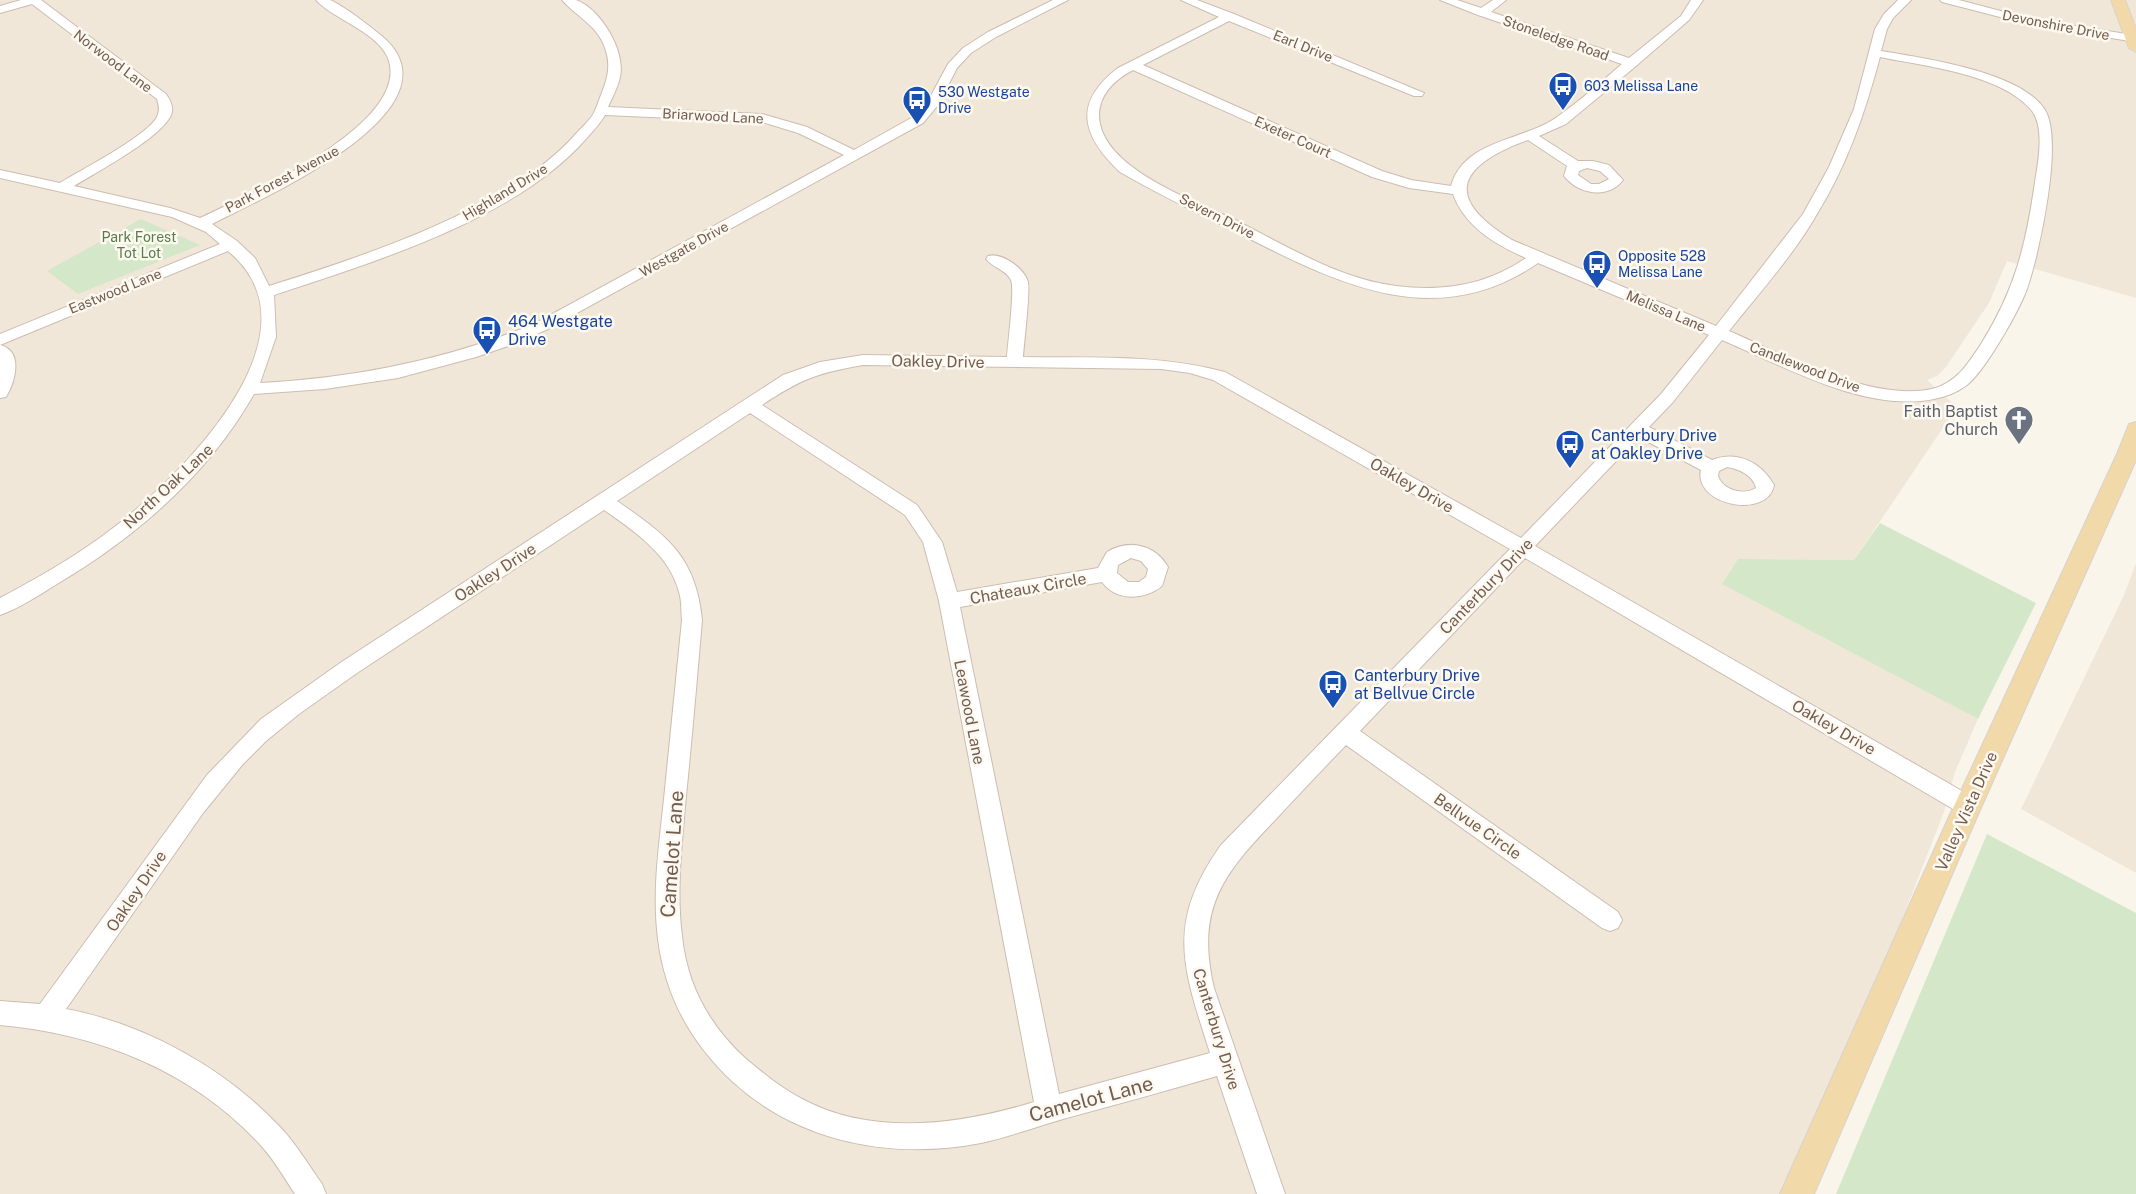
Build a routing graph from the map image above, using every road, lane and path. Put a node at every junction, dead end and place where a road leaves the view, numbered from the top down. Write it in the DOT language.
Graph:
graph roads {
  1 [pos="33,0"];
  2 [pos="322,0"];
  3 [pos="568,0"];
  4 [pos="1062,0"];
  5 [pos="1187,0"];
  6 [pos="1446,0"];
  7 [pos="1500,0"];
  8 [pos="1697,0"];
  9 [pos="1905,0"];
  10 [pos="1946,0"];
  11 [pos="2005,0"];
  12 [pos="2118,0"];
  13 [pos="0,10"];
  14 [pos="1482,13"];
  15 [pos="2000,15"];
  16 [pos="1230,16"];
  17 [pos="2134,43"];
  18 [pos="1875,53"];
  19 [pos="1632,63"];
  20 [pos="1133,65"];
  21 [pos="1418,93"];
  22 [pos="600,111"];
  23 [pos="1530,136"];
  24 [pos="853,156"];
  25 [pos="1576,166"];
  26 [pos="0,174"];
  27 [pos="62,188"];
  28 [pos="1459,191"];
  29 [pos="200,224"];
  30 [pos="232,244"];
  31 [pos="1537,257"];
  32 [pos="993,260"];
  33 [pos="266,292"];
  34 [pos="1719,333"];
  35 [pos="0,340"];
  36 [pos="0,350"];
  37 [pos="1015,362"];
  38 [pos="250,389"];
  39 [pos="0,393"];
  40 [pos="750,405"];
  41 [pos="1638,429"];
  42 [pos="2136,429"];
  43 [pos="1711,466"];
  44 [pos="603,500"];
  45 [pos="1523,548"];
  46 [pos="1107,574"];
  47 [pos="949,601"];
  48 [pos="0,608"];
  49 [pos="1345,732"];
  50 [pos="1968,806"];
  51 [pos="1610,920"];
  52 [pos="0,1013"];
  53 [pos="45,1018"];
  54 [pos="1225,1061"];
  55 [pos="1049,1110"];
  56 [pos="312,1194"];
  57 [pos="1271,1194"];
  58 [pos="1797,1194"];
  1 -- 13 [label="street"];
  1 -- 27 [label="street, Norwood Lane"];
  2 -- 29 [label="street, Park Forest Avenue"];
  3 -- 22 [label="street, Highland Drive"];
  4 -- 24 [label="street, Westgate Drive"];
  5 -- 16 [label="street, Earl Drive"];
  6 -- 14 [label="street, Stoneledge Road"];
  7 -- 14 [label="street"];
  8 -- 19 [label="street"];
  9 -- 18 [label="street, Canterbury Drive"];
  10 -- 15 [label="street, Devonshire Drive"];
  11 -- 15 [label="street"];
  12 -- 17 [label="main road"];
  14 -- 19 [label="street, Stoneledge Road"];
  15 -- 17 [label="street, Devonshire Drive"];
  16 -- 20 [label="street, Severn Drive"];
  16 -- 21 [label="street, Earl Drive"];
  18 -- 34 [label="street, Canterbury Drive"];
  18 -- 34 [label="street, Candlewood Drive"];
  19 -- 23 [label="street"];
  20 -- 28 [label="street, Exeter Court"];
  20 -- 31 [label="street, Severn Drive"];
  22 -- 24 [label="street, Briarwood Lane"];
  22 -- 33 [label="street, Highland Drive"];
  23 -- 25 [label="street"];
  23 -- 28 [label="street"];
  24 -- 38 [label="street, Westgate Drive"];
  26 -- 27 [label="street, North Oak Lane"];
  27 -- 29 [label="street, North Oak Lane"];
  28 -- 31 [label="street, Melissa Lane"];
  29 -- 30 [label="street, North Oak Lane"];
  30 -- 33 [label="street, North Oak Lane"];
  30 -- 35 [label="street, Eastwood Lane"];
  31 -- 34 [label="street, Melissa Lane"];
  32 -- 37 [label="street"];
  33 -- 38 [label="street, North Oak Lane"];
  34 -- 41 [label="street, Canterbury Drive"];
  36 -- 39 [label="street"];
  37 -- 40 [label="street, Oakley Drive"];
  37 -- 45 [label="street, Oakley Drive"];
  38 -- 48 [label="street, North Oak Lane"];
  40 -- 44 [label="street, Oakley Drive"];
  40 -- 47 [label="street, Leawood Lane"];
  41 -- 43 [label="street"];
  41 -- 45 [label="street, Canterbury Drive"];
  42 -- 50 [label="main road, Valley Vista Drive"];
  44 -- 53 [label="street, Oakley Drive"];
  44 -- 55 [label="street, Camelot Lane"];
  45 -- 49 [label="street, Canterbury Drive"];
  45 -- 50 [label="street, Oakley Drive"];
  46 -- 47 [label="street, Chateaux Circle"];
  47 -- 55 [label="street, Leawood Lane"];
  49 -- 51 [label="street, Bellvue Circle"];
  49 -- 54 [label="street, Canterbury Drive"];
  50 -- 58 [label="main road, Valley Vista Drive"];
  52 -- 53 [label="street"];
  53 -- 56 [label="street"];
  54 -- 55 [label="street, Camelot Lane"];
  54 -- 57 [label="street, Canterbury Drive"];
}
